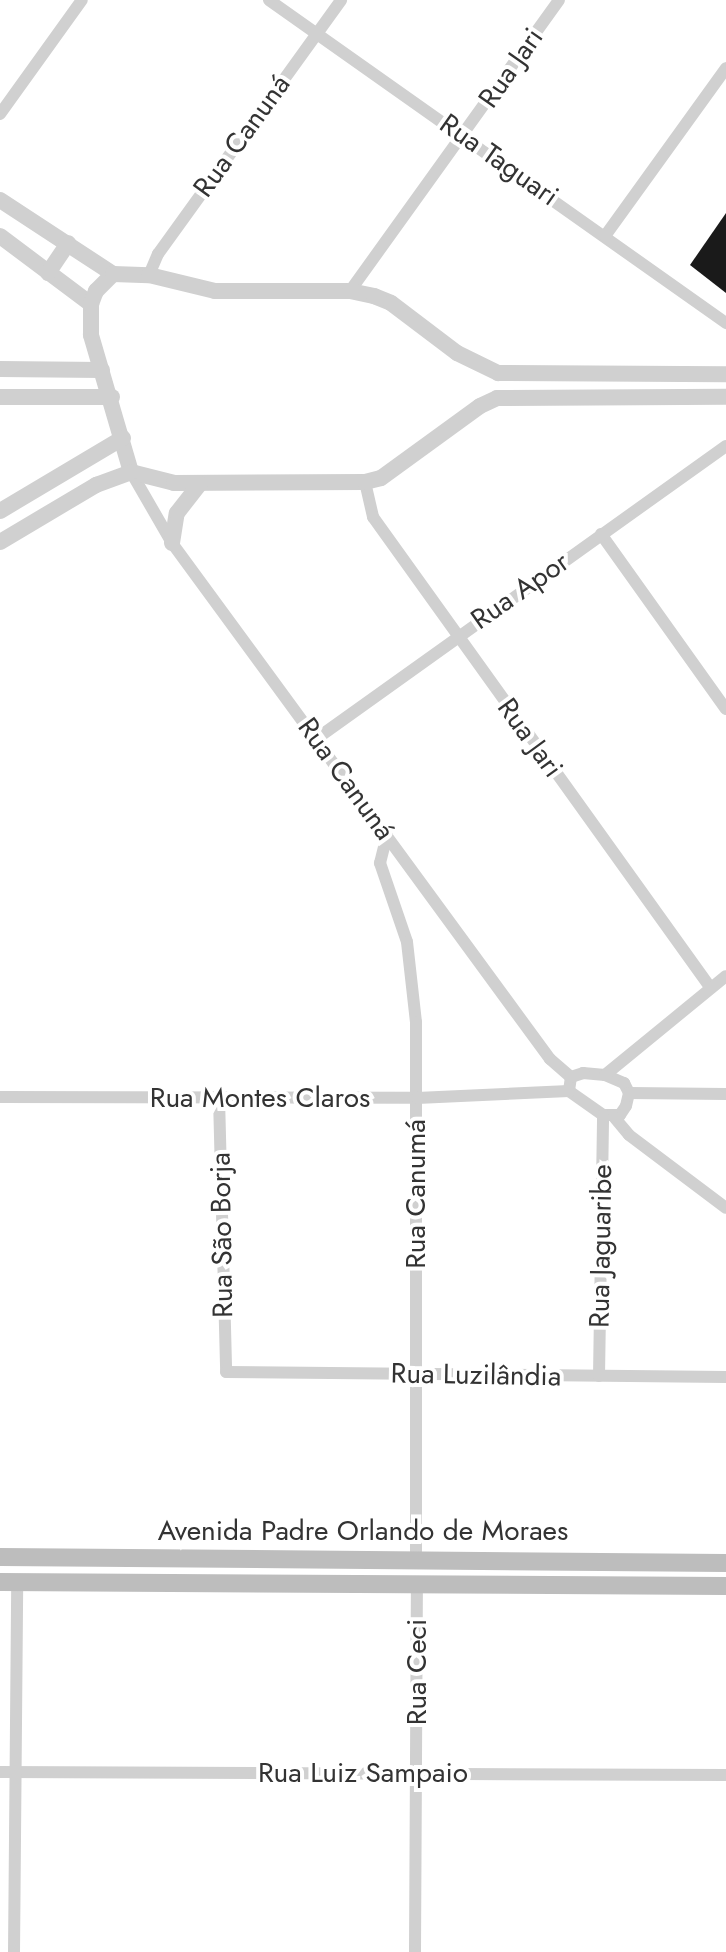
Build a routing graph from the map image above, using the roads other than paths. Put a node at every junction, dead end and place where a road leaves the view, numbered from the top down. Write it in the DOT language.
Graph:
graph roads {
  1 [pos="82,0"];
  2 [pos="269,0"];
  3 [pos="341,0"];
  4 [pos="559,0"];
  5 [pos="316,34"];
  6 [pos="726,68"];
  7 [pos="0,114"];
  8 [pos="463,134"];
  9 [pos="0,200"];
  10 [pos="0,236"];
  11 [pos="605,236"];
  12 [pos="68,243"];
  13 [pos="48,273"];
  14 [pos="113,274"];
  15 [pos="149,275"];
  16 [pos="350,291"];
  17 [pos="91,304"];
  18 [pos="726,323"];
  19 [pos="0,369"];
  20 [pos="102,370"];
  21 [pos="726,374"];
  22 [pos="0,397"];
  23 [pos="112,397"];
  24 [pos="726,397"];
  25 [pos="123,438"];
  26 [pos="726,446"];
  27 [pos="131,472"];
  28 [pos="365,482"];
  29 [pos="200,484"];
  30 [pos="0,511"];
  31 [pos="601,534"];
  32 [pos="0,542"];
  33 [pos="172,543"];
  34 [pos="457,636"];
  35 [pos="726,709"];
  36 [pos="316,739"];
  37 [pos="387,835"];
  38 [pos="726,976"];
  39 [pos="710,987"];
  40 [pos="605,1075"];
  41 [pos="570,1084"];
  42 [pos="629,1093"];
  43 [pos="726,1094"];
  44 [pos="0,1097"];
  45 [pos="219,1098"];
  46 [pos="417,1098"];
  47 [pos="608,1116"];
  48 [pos="726,1208"];
  49 [pos="226,1372"];
  50 [pos="415,1375"];
  51 [pos="599,1376"];
  52 [pos="726,1377"];
  53 [pos="0,1557"];
  54 [pos="416,1559"];
  55 [pos="726,1563"];
  56 [pos="9,1582"];
  57 [pos="417,1585"];
  58 [pos="726,1586"];
  59 [pos="0,1772"];
  60 [pos="16,1772"];
  61 [pos="416,1774"];
  62 [pos="726,1775"];
  63 [pos="14,1952"];
  64 [pos="415,1952"];
  1 -- 7 [label="street"];
  2 -- 5 [label="street, Rua Taguari"];
  3 -- 5 [label="street, Rua Canuná"];
  4 -- 8 [label="street, Rua Jari"];
  5 -- 8 [label="street, Rua Taguari"];
  5 -- 15 [label="street, Rua Canuná"];
  6 -- 11 [label="street"];
  8 -- 11 [label="street, Rua Taguari"];
  8 -- 16 [label="street, Rua Jari"];
  9 -- 12 [label="street"];
  10 -- 13 [label="street"];
  11 -- 18 [label="street, Rua Taguari"];
  12 -- 13 [label="street"];
  12 -- 14 [label="street"];
  13 -- 17 [label="street"];
  14 -- 15 [label="street"];
  14 -- 17 [label="street"];
  15 -- 16 [label="street"];
  16 -- 21 [label="street"];
  17 -- 20 [label="street"];
  19 -- 20 [label="street"];
  20 -- 23 [label="street"];
  22 -- 23 [label="street"];
  23 -- 25 [label="street"];
  24 -- 28 [label="street"];
  25 -- 27 [label="street"];
  25 -- 30 [label="street"];
  26 -- 31 [label="street, Rua Apor"];
  27 -- 29 [label="street"];
  27 -- 32 [label="street"];
  27 -- 33 [label="street, Rua Canuná"];
  28 -- 29 [label="street"];
  28 -- 34 [label="street, Rua Jari"];
  29 -- 33 [label="street"];
  31 -- 34 [label="street, Rua Apor"];
  31 -- 35 [label="street"];
  33 -- 36 [label="street, Rua Canuná"];
  34 -- 36 [label="street, Rua Apor"];
  34 -- 39 [label="street, Rua Jari"];
  36 -- 37 [label="street, Rua Canuná"];
  37 -- 41 [label="street, Rua Canuná"];
  37 -- 46 [label="street, Rua Canumá"];
  38 -- 39 [label="street"];
  39 -- 40 [label="street"];
  40 -- 41 [label="street, Rua Montes Claros"];
  40 -- 42 [label="street"];
  41 -- 46 [label="street, Rua Montes Claros"];
  41 -- 47 [label="street, Rua Canuná"];
  42 -- 43 [label="street"];
  42 -- 47 [label="street"];
  44 -- 45 [label="street, Rua Montes Claros"];
  45 -- 46 [label="street, Rua Montes Claros"];
  45 -- 49 [label="street, Rua São Borja"];
  46 -- 50 [label="street, Rua Canumá"];
  47 -- 48 [label="street, Rua Canuná"];
  47 -- 51 [label="street, Rua Jaguaribe"];
  49 -- 50 [label="street, Rua Luzilândia"];
  50 -- 51 [label="street, Rua Luzilândia"];
  50 -- 54 [label="street, Rua Canumá"];
  51 -- 52 [label="street, Rua Luzilândia"];
  53 -- 54 [label="main road, Avenida Padre Orlando de Moraes"];
  54 -- 55 [label="main road, Avenida Padre Orlando de Moraes"];
  56 -- 57 [label="main road, Avenida Padre Orlando de Moraes"];
  56 -- 60 [label="street"];
  57 -- 58 [label="main road, Avenida Padre Orlando de Moraes"];
  57 -- 61 [label="street, Rua Ceci"];
  59 -- 60 [label="street, Rua Luiz Sampaio"];
  60 -- 61 [label="street, Rua Luiz Sampaio"];
  60 -- 63 [label="street"];
  61 -- 62 [label="street, Rua Luiz Sampaio"];
  61 -- 64 [label="street, Rua Ceci"];
}
